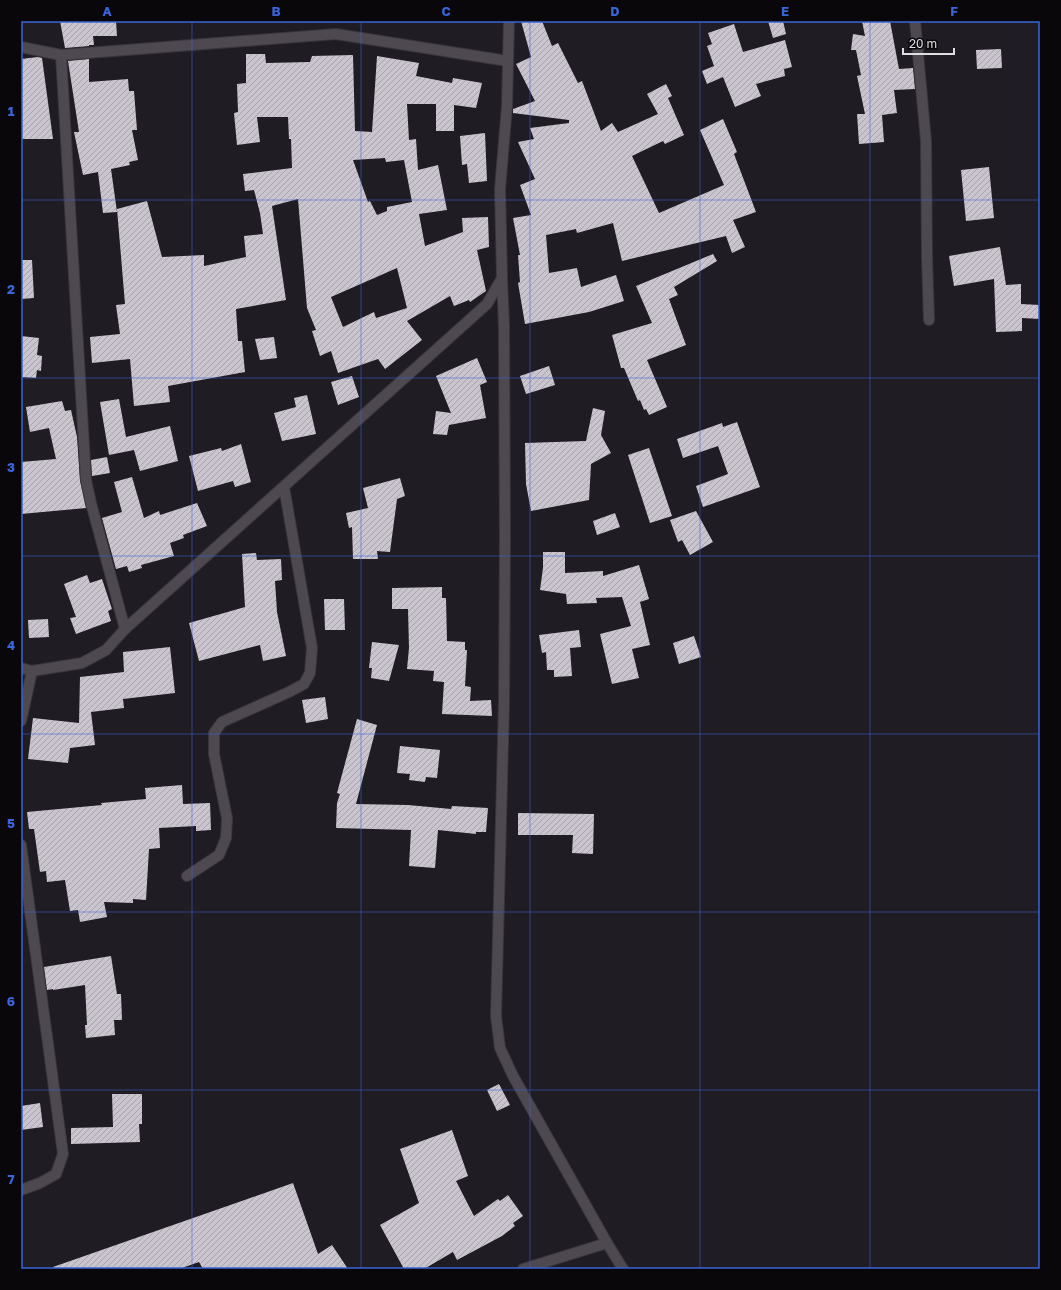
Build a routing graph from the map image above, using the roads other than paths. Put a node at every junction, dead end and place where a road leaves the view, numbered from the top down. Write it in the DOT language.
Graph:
graph roads {
  1 [pos="509,21"];
  2 [pos="915,21"];
  3 [pos="21,48"];
  4 [pos="61,55"];
  5 [pos="508,61"];
  6 [pos="502,278"];
  7 [pos="929,320"];
  8 [pos="284,487"];
  9 [pos="125,629"];
  10 [pos="21,668"];
  11 [pos="32,671"];
  12 [pos="21,721"];
  13 [pos="21,845"];
  14 [pos="188,876"];
  15 [pos="21,1190"];
  16 [pos="607,1243"];
  17 [pos="523,1269"];
  18 [pos="624,1269"];
  1 -- 5 [label="street"];
  2 -- 7 [label="street"];
  3 -- 4 [label="street"];
  4 -- 5 [label="street"];
  4 -- 9 [label="street"];
  5 -- 6 [label="street"];
  6 -- 8 [label="street"];
  6 -- 16 [label="street"];
  8 -- 9 [label="street"];
  8 -- 14 [label="street"];
  9 -- 11 [label="street"];
  10 -- 11 [label="street"];
  11 -- 12 [label="street"];
  13 -- 15 [label="street"];
  16 -- 17 [label="street"];
  16 -- 18 [label="street"];
}
